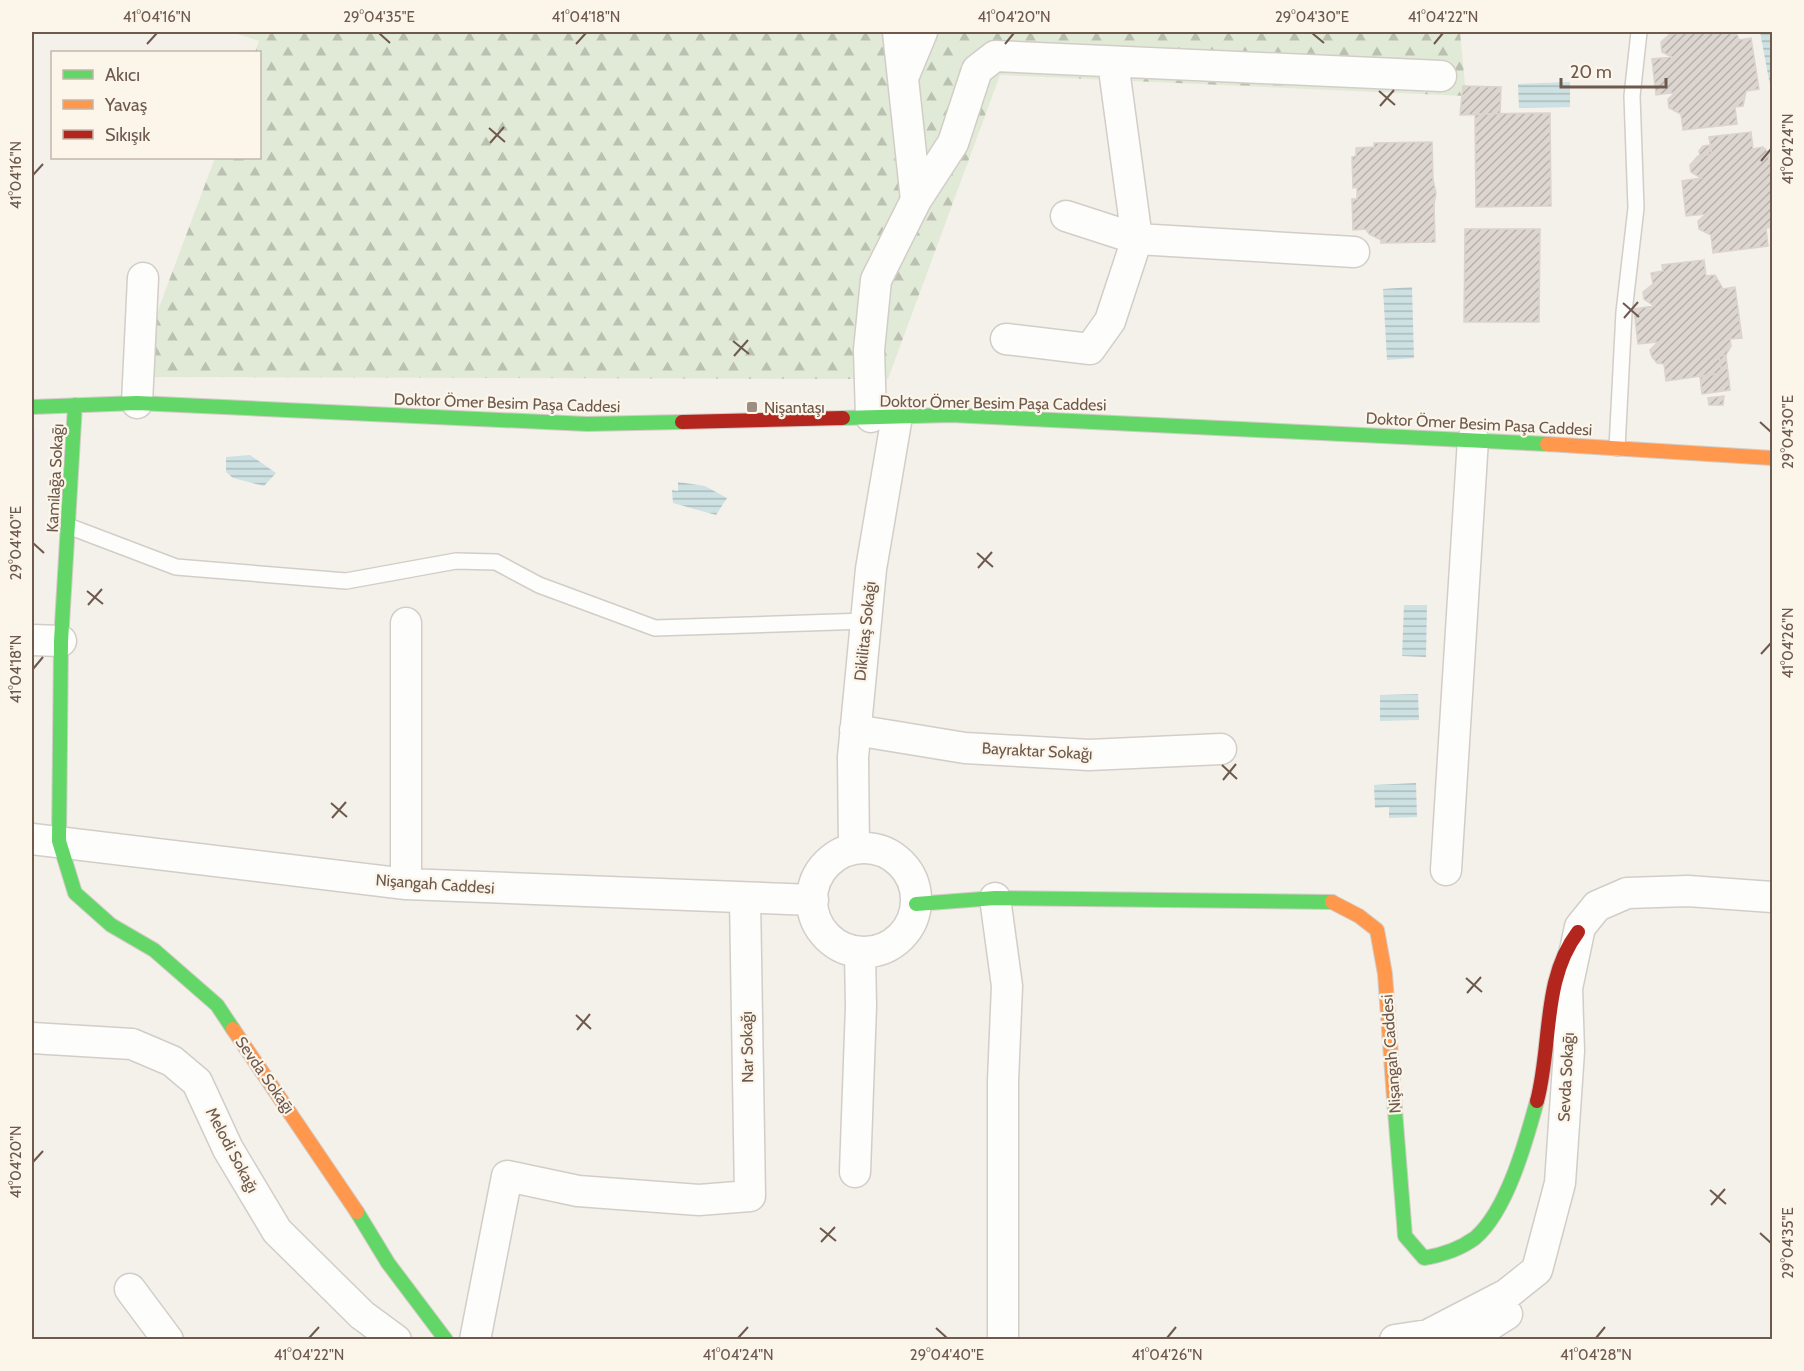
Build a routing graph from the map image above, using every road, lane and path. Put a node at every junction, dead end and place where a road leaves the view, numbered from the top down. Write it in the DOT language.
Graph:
graph roads {
  1 [pos="898,32"];
  2 [pos="922,32"];
  3 [pos="1639,32"];
  4 [pos="1113,62"];
  5 [pos="904,76"];
  6 [pos="1442,76"];
  7 [pos="916,200"];
  8 [pos="1066,216"];
  9 [pos="1137,239"];
  10 [pos="1354,252"];
  11 [pos="143,278"];
  12 [pos="1006,339"];
  13 [pos="137,403"];
  14 [pos="75,405"];
  15 [pos="32,407"];
  16 [pos="884,416"];
  17 [pos="1473,439"];
  18 [pos="1617,448"];
  19 [pos="1773,458"];
  20 [pos="68,526"];
  21 [pos="866,621"];
  22 [pos="406,622"];
  23 [pos="32,640"];
  24 [pos="61,641"];
  25 [pos="855,730"];
  26 [pos="1221,749"];
  27 [pos="45,840"];
  28 [pos="854,848"];
  29 [pos="1446,870"];
  30 [pos="406,884"];
  31 [pos="1773,897"];
  32 [pos="745,898"];
  33 [pos="995,898"];
  34 [pos="813,900"];
  35 [pos="916,904"];
  36 [pos="1578,932"];
  37 [pos="860,953"];
  38 [pos="32,1038"];
  39 [pos="855,1172"];
  40 [pos="1537,1270"];
  41 [pos="130,1289"];
  42 [pos="168,1340"];
  43 [pos="396,1340"];
  44 [pos="446,1340"];
  45 [pos="475,1340"];
  46 [pos="1003,1340"];
  47 [pos="1395,1340"];
  48 [pos="1467,1340"];
  1 -- 5 [label="street"];
  2 -- 5 [label="street"];
  3 -- 18 [label="lane"];
  4 -- 6 [label="street, Dikilitaş Sokağı"];
  4 -- 7 [label="street, Dikilitaş Sokağı"];
  4 -- 9 [label="street"];
  5 -- 7 [label="street"];
  7 -- 16 [label="street, Dikilitaş Sokağı"];
  8 -- 9 [label="street"];
  9 -- 10 [label="street"];
  9 -- 12 [label="street"];
  11 -- 13 [label="street"];
  13 -- 14 [label="street, Doktor Ömer Besim Paşa Caddesi"];
  13 -- 16 [label="street, Doktor Ömer Besim Paşa Caddesi"];
  14 -- 15 [label="street, Doktor Ömer Besim Paşa Caddesi"];
  14 -- 20 [label="street, Kamilaḡa Sokaḡı"];
  16 -- 17 [label="street, Doktor Ömer Besim Paşa Caddesi"];
  16 -- 21 [label="street, Dikilitaş Sokağı"];
  17 -- 18 [label="street, Doktor Ömer Besim Paşa Caddesi"];
  17 -- 29 [label="street"];
  18 -- 19 [label="street, Doktor Ömer Besim Paşa Caddesi"];
  20 -- 21 [label="lane"];
  20 -- 24 [label="street, Kamilaḡa Sokaḡı"];
  21 -- 25 [label="street, Dikilitaş Sokağı"];
  22 -- 30 [label="street"];
  23 -- 24 [label="street"];
  24 -- 27 [label="street, Kamilaḡa Sokaḡı"];
  25 -- 26 [label="street, Bayraktar Sokağı"];
  25 -- 28 [label="street, Dikilitaş Sokağı"];
  27 -- 30 [label="street, Nişangah Caddesi"];
  27 -- 44 [label="street, Sevda Sokaḡı"];
  28 -- 34 [label="street"];
  28 -- 35 [label="street"];
  30 -- 32 [label="street, Nişangah Caddesi"];
  31 -- 36 [label="street, Sevda Sokaḡı"];
  32 -- 34 [label="street, Nişangah Caddesi"];
  32 -- 45 [label="street, Nar Sokağı"];
  33 -- 35 [label="street, Nişangah Caddesi"];
  33 -- 36 [label="street, Nişangah Caddesi"];
  33 -- 46 [label="street"];
  34 -- 37 [label="street"];
  35 -- 37 [label="street"];
  36 -- 40 [label="street, Sevda Sokaḡı"];
  37 -- 39 [label="street"];
  38 -- 43 [label="street, Melodi Sokağı"];
  40 -- 47 [label="street"];
  40 -- 48 [label="street, Sevda Sokaḡı"];
  41 -- 42 [label="street"];
}
